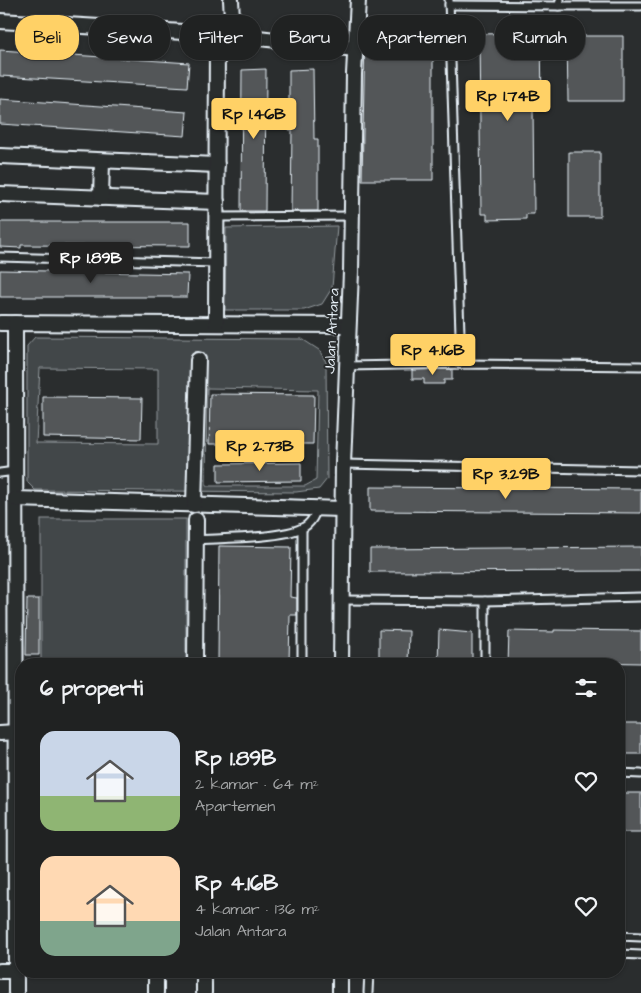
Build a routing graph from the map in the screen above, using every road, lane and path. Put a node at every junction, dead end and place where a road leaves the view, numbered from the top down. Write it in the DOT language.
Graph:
graph roads {
  1 [pos="231,0"];
  2 [pos="358,0"];
  3 [pos="449,2"];
  4 [pos="560,3"];
  5 [pos="641,6"];
  6 [pos="232,15"];
  7 [pos="0,21"];
  8 [pos="180,32"];
  9 [pos="261,38"];
  10 [pos="354,49"];
  11 [pos="217,60"];
  12 [pos="0,156"];
  13 [pos="102,161"];
  14 [pos="217,165"];
  15 [pos="0,194"];
  16 [pos="101,198"];
  17 [pos="217,202"];
  18 [pos="352,216"];
  19 [pos="217,217"];
  20 [pos="0,258"];
  21 [pos="216,263"];
  22 [pos="0,323"];
  23 [pos="15,323"];
  24 [pos="216,324"];
  25 [pos="348,325"];
  26 [pos="198,360"];
  27 [pos="461,364"];
  28 [pos="346,366"];
  29 [pos="641,366"];
  30 [pos="343,464"];
  31 [pos="641,470"];
  32 [pos="15,471"];
  33 [pos="0,473"];
  34 [pos="15,499"];
  35 [pos="194,505"];
  36 [pos="317,508"];
  37 [pos="342,509"];
  38 [pos="196,520"];
  39 [pos="302,528"];
  40 [pos="194,540"];
  41 [pos="641,597"];
  42 [pos="342,600"];
  43 [pos="485,601"];
  44 [pos="16,658"];
  45 [pos="194,658"];
  46 [pos="302,658"];
  47 [pos="341,658"];
  48 [pos="485,658"];
  49 [pos="15,732"];
  50 [pos="0,733"];
  51 [pos="625,773"];
  52 [pos="641,774"];
  53 [pos="625,936"];
  54 [pos="641,937"];
  55 [pos="625,954"];
  56 [pos="641,955"];
  57 [pos="0,971"];
  58 [pos="15,971"];
  59 [pos="16,978"];
  60 [pos="156,978"];
  61 [pos="204,978"];
  62 [pos="340,978"];
  63 [pos="369,978"];
  64 [pos="16,993"];
  65 [pos="156,993"];
  66 [pos="204,993"];
  67 [pos="340,993"];
  68 [pos="368,993"];
  1 -- 6 [label="street"];
  2 -- 10 [label="street, Jalan Antara"];
  3 -- 4 [label="lane"];
  3 -- 27 [label="lane"];
  4 -- 5 [label="lane"];
  7 -- 8 [label="street"];
  9 -- 10 [label="street"];
  10 -- 18 [label="street, Jalan Antara"];
  11 -- 14 [label="street"];
  12 -- 13 [label="street"];
  13 -- 14 [label="street"];
  13 -- 16 [label="street"];
  14 -- 17 [label="street"];
  15 -- 16 [label="street"];
  16 -- 17 [label="street"];
  17 -- 19 [label="street"];
  18 -- 19 [label="lane"];
  18 -- 25 [label="street, Jalan Antara"];
  19 -- 21 [label="street"];
  20 -- 21 [label="lane"];
  21 -- 24 [label="street"];
  22 -- 23 [label="street"];
  23 -- 24 [label="street"];
  23 -- 32 [label="street"];
  24 -- 25 [label="street"];
  25 -- 28 [label="street, Jalan Antara"];
  26 -- 35 [label="street"];
  27 -- 28 [label="lane"];
  27 -- 29 [label="lane"];
  28 -- 30 [label="street, Jalan Antara"];
  30 -- 31 [label="lane"];
  30 -- 37 [label="street, Jalan Antara"];
  32 -- 33 [label="lane"];
  32 -- 34 [label="street"];
  34 -- 35 [label="street"];
  34 -- 44 [label="street"];
  35 -- 36 [label="street"];
  36 -- 37 [label="street"];
  36 -- 39 [label="lane"];
  37 -- 42 [label="street, Jalan Antara"];
  38 -- 40 [label="street"];
  39 -- 40 [label="lane"];
  39 -- 46 [label="lane"];
  40 -- 45 [label="street"];
  41 -- 43 [label="lane"];
  42 -- 43 [label="lane"];
  42 -- 47 [label="street, Jalan Antara"];
  43 -- 48 [label="lane"];
  49 -- 50 [label="street"];
  51 -- 52 [label="lane"];
  53 -- 54 [label="lane"];
  55 -- 56 [label="lane"];
  57 -- 58 [label="street"];
  59 -- 64 [label="street"];
  60 -- 65 [label="street"];
  61 -- 66 [label="street"];
  62 -- 67 [label="street"];
  63 -- 68 [label="lane"];
}
